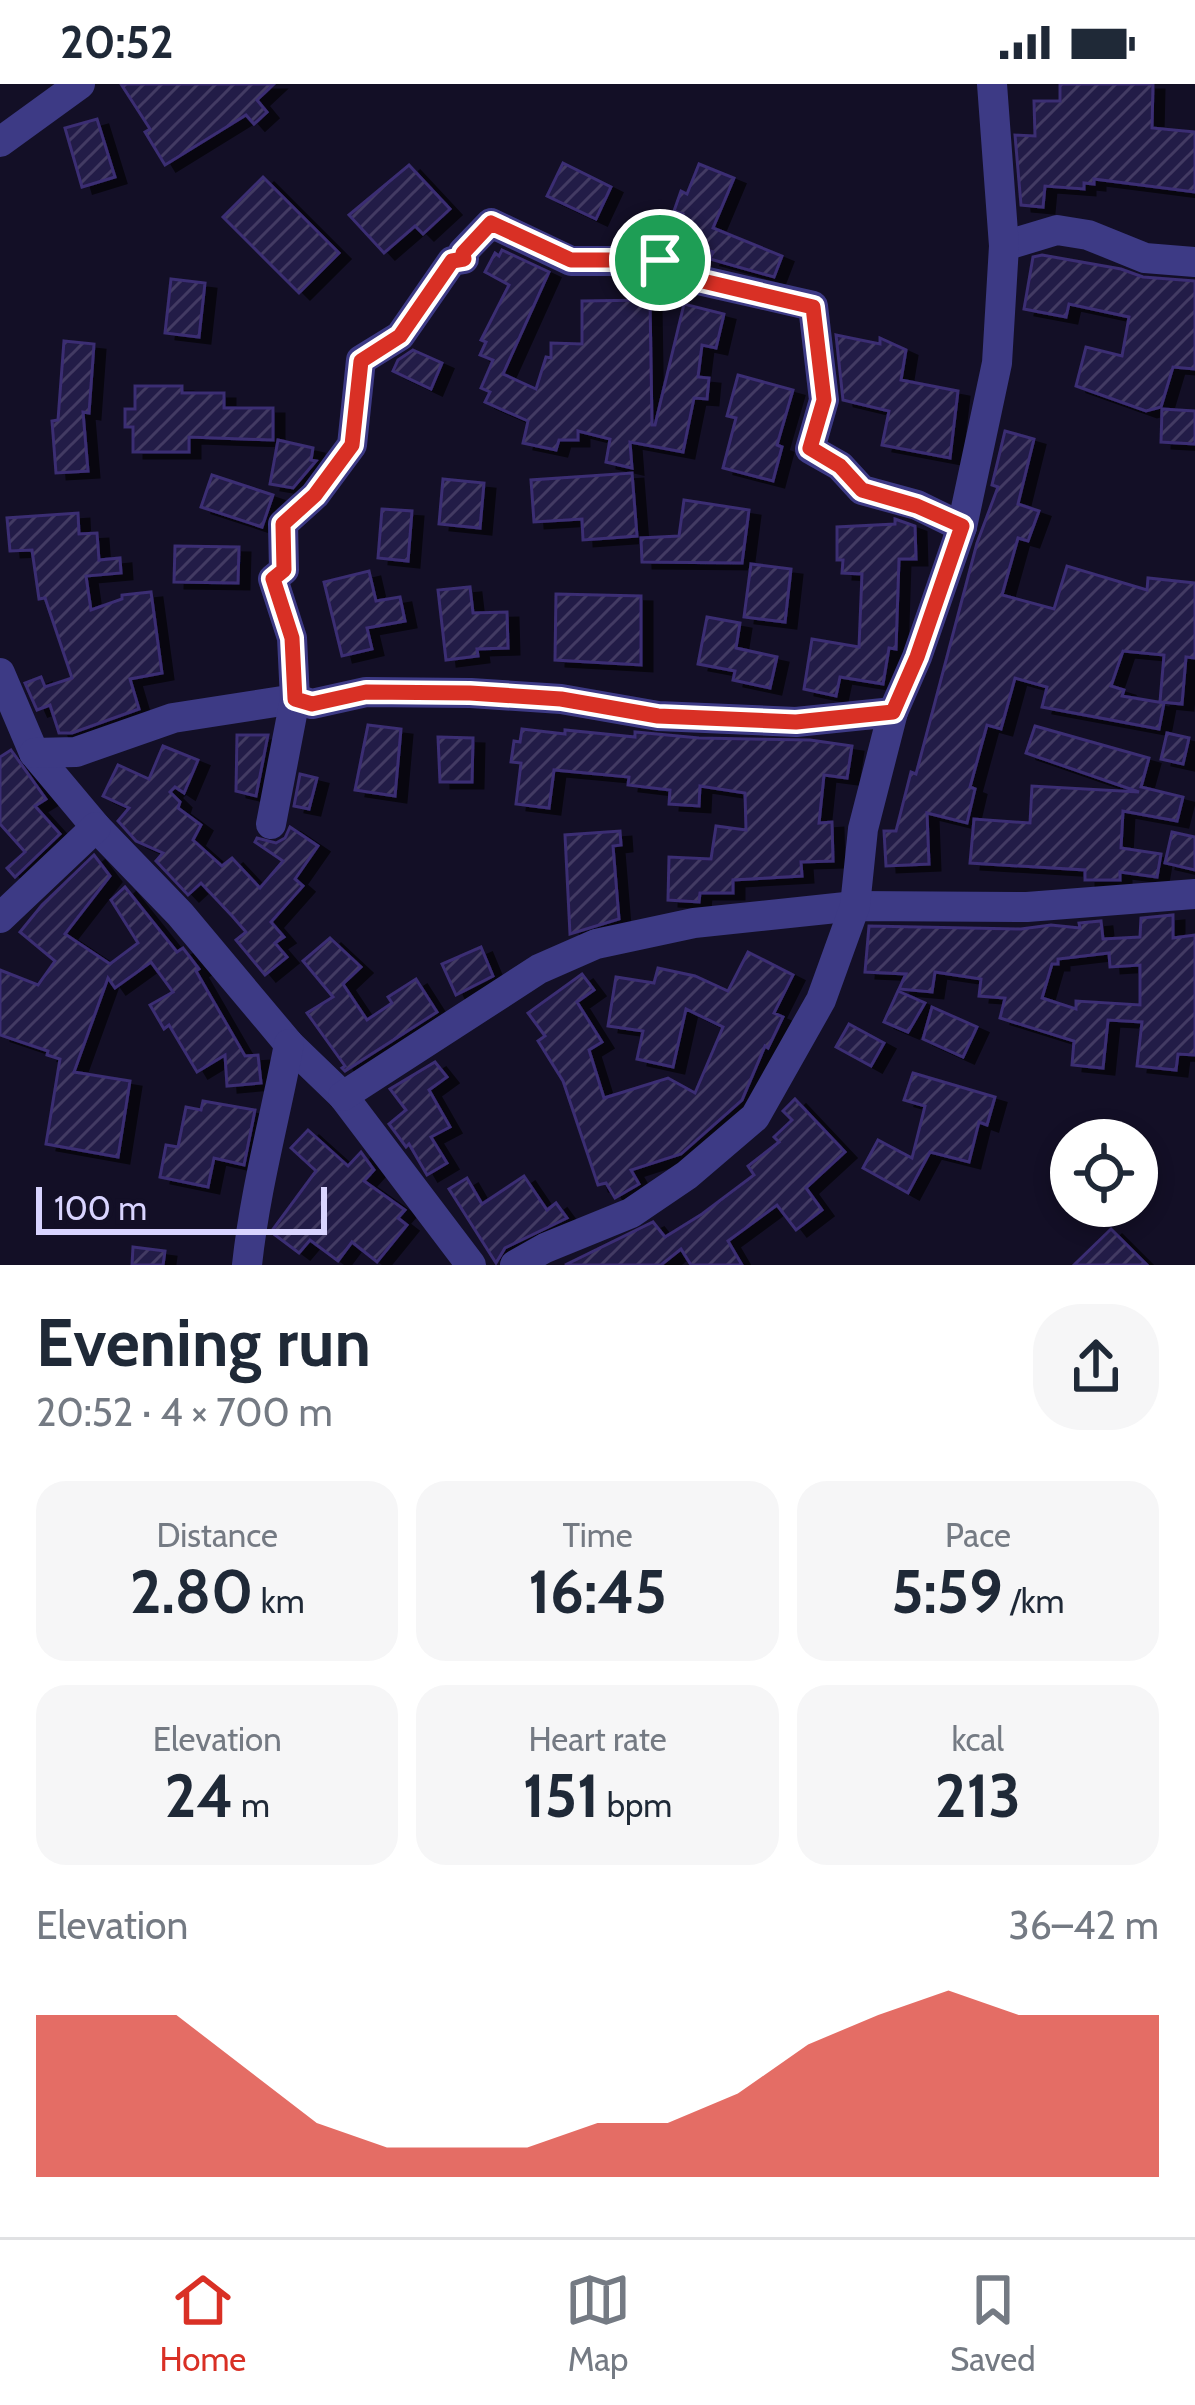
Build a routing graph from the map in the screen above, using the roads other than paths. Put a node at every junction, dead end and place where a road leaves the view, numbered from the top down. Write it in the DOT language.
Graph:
graph roads {
  1 [pos="80,84"];
  2 [pos="992,84"];
  3 [pos="0,142"];
  4 [pos="1004,246"];
  5 [pos="1195,262"];
  6 [pos="962,526"];
  7 [pos="0,673"];
  8 [pos="295,699"];
  9 [pos="893,712"];
  10 [pos="34,753"];
  11 [pos="271,824"];
  12 [pos="97,827"];
  13 [pos="1195,894"];
  14 [pos="856,906"];
  15 [pos="0,918"];
  16 [pos="289,1044"];
  17 [pos="343,1096"];
  18 [pos="247,1265"];
  19 [pos="471,1265"];
  20 [pos="515,1265"];
  1 -- 3 [label="street"];
  2 -- 4 [label="street"];
  4 -- 5 [label="street"];
  4 -- 6 [label="street"];
  6 -- 8 [label="street"];
  6 -- 9 [label="street"];
  7 -- 10 [label="street"];
  8 -- 9 [label="street"];
  8 -- 10 [label="street"];
  8 -- 11 [label="street"];
  9 -- 14 [label="street"];
  10 -- 12 [label="street"];
  12 -- 15 [label="street"];
  12 -- 16 [label="street"];
  13 -- 14 [label="street"];
  14 -- 17 [label="street"];
  14 -- 20 [label="street"];
  16 -- 17 [label="street"];
  16 -- 18 [label="street"];
  17 -- 19 [label="street"];
}
